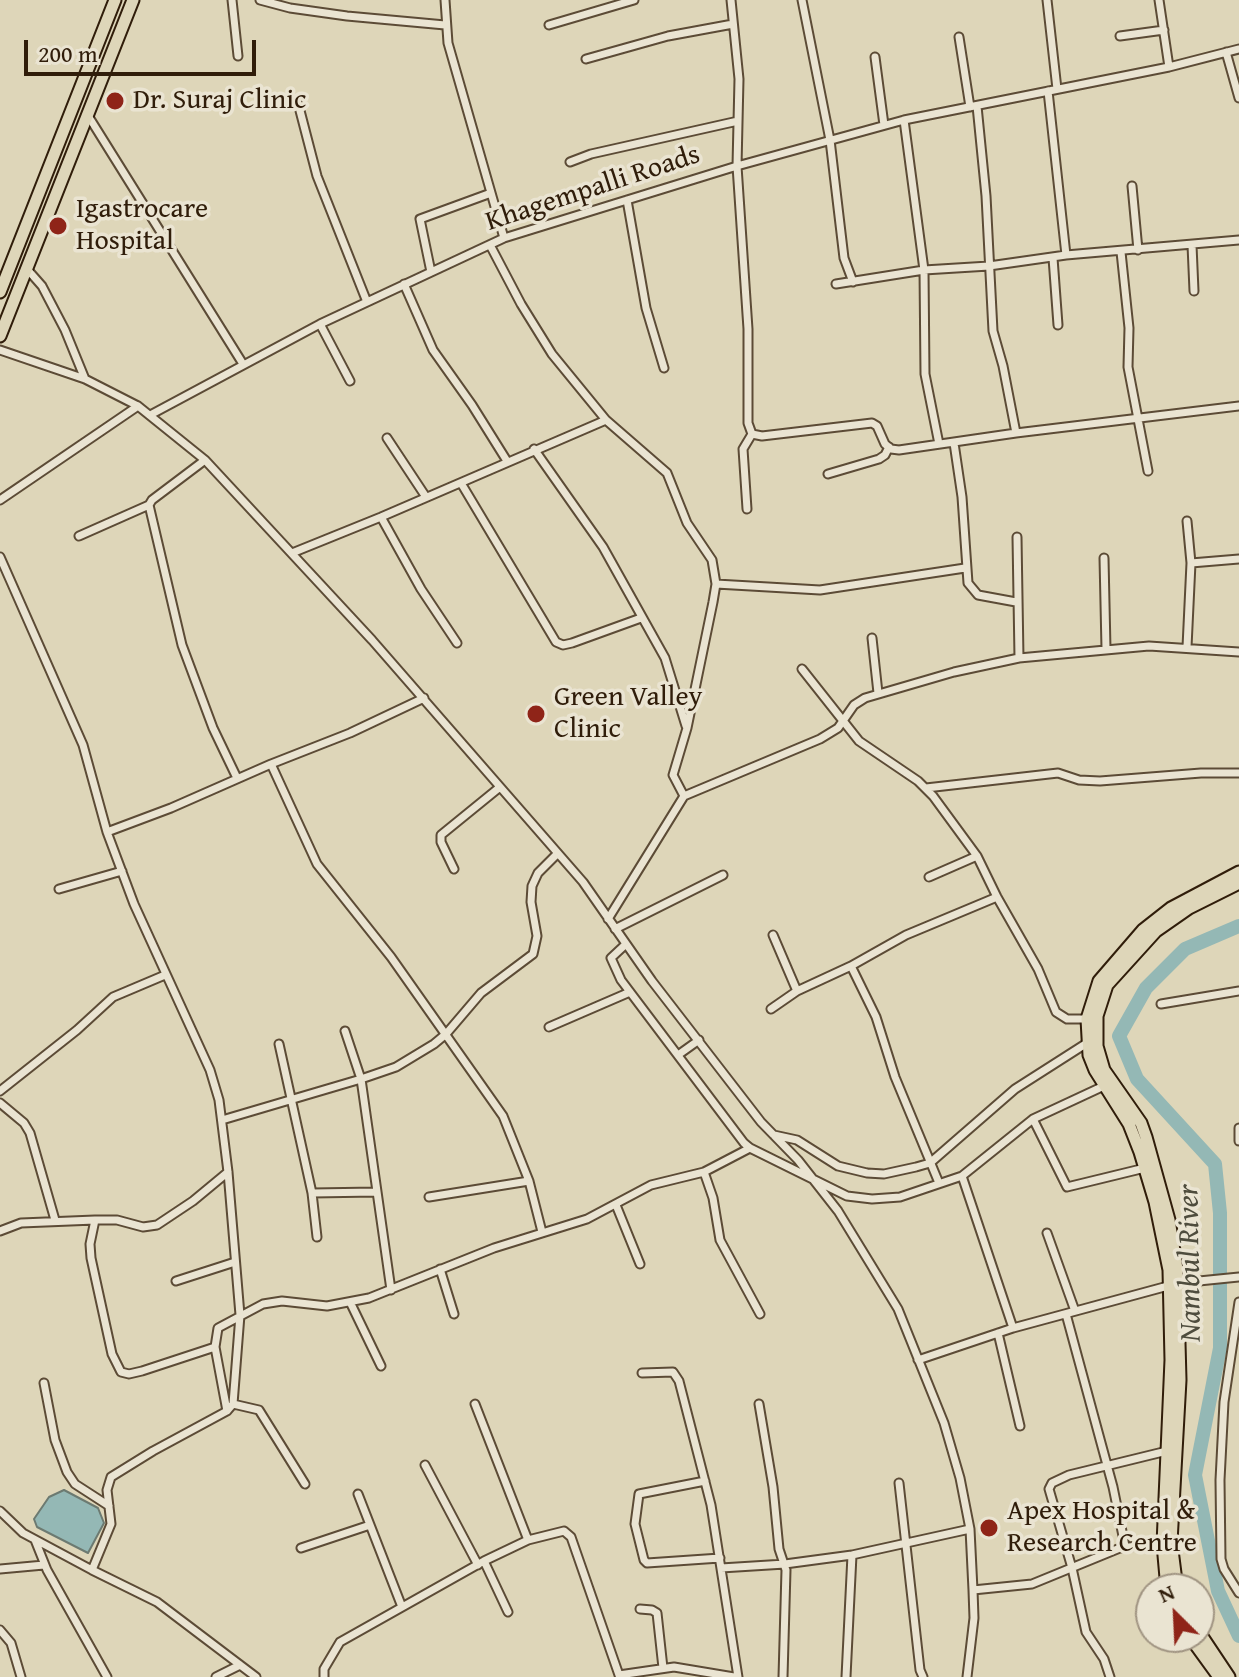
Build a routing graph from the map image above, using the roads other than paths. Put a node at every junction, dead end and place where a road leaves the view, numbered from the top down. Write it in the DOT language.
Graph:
graph roads {
  1 [pos="115,0"];
  2 [pos="133,0"];
  3 [pos="232,0"];
  4 [pos="260,0"];
  5 [pos="445,0"];
  6 [pos="634,0"];
  7 [pos="731,0"];
  8 [pos="802,0"];
  9 [pos="1047,0"];
  10 [pos="1159,0"];
  11 [pos="733,24"];
  12 [pos="445,25"];
  13 [pos="549,25"];
  14 [pos="1164,30"];
  15 [pos="1120,36"];
  16 [pos="959,37"];
  17 [pos="1239,49"];
  18 [pos="1226,52"];
  19 [pos="238,56"];
  20 [pos="875,57"];
  21 [pos="586,59"];
  22 [pos="1169,67"];
  23 [pos="1057,89"];
  24 [pos="1048,91"];
  25 [pos="1239,98"];
  26 [pos="298,103"];
  27 [pos="973,107"];
  28 [pos="87,114"];
  29 [pos="904,120"];
  30 [pos="738,121"];
  31 [pos="884,125"];
  32 [pos="829,141"];
  33 [pos="570,162"];
  34 [pos="737,166"];
  35 [pos="1132,186"];
  36 [pos="491,193"];
  37 [pos="627,200"];
  38 [pos="504,238"];
  39 [pos="1239,240"];
  40 [pos="490,245"];
  41 [pos="1192,245"];
  42 [pos="1138,250"];
  43 [pos="1121,252"];
  44 [pos="1066,255"];
  45 [pos="1053,258"];
  46 [pos="989,266"];
  47 [pos="27,269"];
  48 [pos="924,270"];
  49 [pos="431,272"];
  50 [pos="853,282"];
  51 [pos="404,284"];
  52 [pos="836,284"];
  53 [pos="1194,291"];
  54 [pos="0,292"];
  55 [pos="367,302"];
  56 [pos="320,324"];
  57 [pos="1058,325"];
  58 [pos="0,336"];
  59 [pos="0,350"];
  60 [pos="243,364"];
  61 [pos="664,368"];
  62 [pos="85,379"];
  63 [pos="350,381"];
  64 [pos="138,406"];
  65 [pos="1239,406"];
  66 [pos="152,414"];
  67 [pos="1138,419"];
  68 [pos="606,420"];
  69 [pos="1016,433"];
  70 [pos="752,434"];
  71 [pos="387,438"];
  72 [pos="954,443"];
  73 [pos="939,444"];
  74 [pos="889,447"];
  75 [pos="534,449"];
  76 [pos="205,460"];
  77 [pos="507,461"];
  78 [pos="1148,471"];
  79 [pos="828,474"];
  80 [pos="461,483"];
  81 [pos="426,497"];
  82 [pos="0,500"];
  83 [pos="149,505"];
  84 [pos="747,509"];
  85 [pos="381,517"];
  86 [pos="1187,521"];
  87 [pos="79,536"];
  88 [pos="1017,537"];
  89 [pos="292,553"];
  90 [pos="0,557"];
  91 [pos="1104,558"];
  92 [pos="1239,559"];
  93 [pos="1191,563"];
  94 [pos="965,568"];
  95 [pos="716,584"];
  96 [pos="1016,602"];
  97 [pos="641,618"];
  98 [pos="872,638"];
  99 [pos="457,643"];
  100 [pos="1187,647"];
  101 [pos="1106,649"];
  102 [pos="1239,652"];
  103 [pos="1019,658"];
  104 [pos="802,669"];
  105 [pos="878,693"];
  106 [pos="424,698"];
  107 [pos="843,722"];
  108 [pos="687,728"];
  109 [pos="271,764"];
  110 [pos="1239,773"];
  111 [pos="237,778"];
  112 [pos="500,787"];
  113 [pos="926,788"];
  114 [pos="684,796"];
  115 [pos="107,832"];
  116 [pos="557,854"];
  117 [pos="977,856"];
  118 [pos="454,869"];
  119 [pos="122,871"];
  120 [pos="1239,872"];
  121 [pos="723,875"];
  122 [pos="929,877"];
  123 [pos="1239,883"];
  124 [pos="59,889"];
  125 [pos="997,897"];
  126 [pos="608,919"];
  127 [pos="615,929"];
  128 [pos="773,935"];
  129 [pos="624,945"];
  130 [pos="851,966"];
  131 [pos="165,975"];
  132 [pos="797,991"];
  133 [pos="1239,991"];
  134 [pos="630,992"];
  135 [pos="1161,1004"];
  136 [pos="771,1009"];
  137 [pos="1087,1019"];
  138 [pos="549,1027"];
  139 [pos="345,1031"];
  140 [pos="446,1034"];
  141 [pos="1087,1043"];
  142 [pos="279,1044"];
  143 [pos="693,1044"];
  144 [pos="678,1055"];
  145 [pos="361,1079"];
  146 [pos="1107,1084"];
  147 [pos="0,1091"];
  148 [pos="293,1099"];
  149 [pos="0,1103"];
  150 [pos="1033,1119"];
  151 [pos="222,1120"];
  152 [pos="1239,1128"];
  153 [pos="772,1135"];
  154 [pos="1239,1141"];
  155 [pos="750,1148"];
  156 [pos="930,1163"];
  157 [pos="1145,1168"];
  158 [pos="228,1172"];
  159 [pos="704,1172"];
  160 [pos="962,1176"];
  161 [pos="529,1181"];
  162 [pos="816,1182"];
  163 [pos="939,1183"];
  164 [pos="376,1192"];
  165 [pos="312,1193"];
  166 [pos="429,1197"];
  167 [pos="616,1205"];
  168 [pos="55,1220"];
  169 [pos="95,1220"];
  170 [pos="0,1231"];
  171 [pos="542,1232"];
  172 [pos="1047,1233"];
  173 [pos="317,1237"];
  174 [pos="235,1262"];
  175 [pos="640,1264"];
  176 [pos="443,1278"];
  177 [pos="1237,1278"];
  178 [pos="176,1281"];
  179 [pos="1174,1285"];
  180 [pos="391,1290"];
  181 [pos="1239,1302"];
  182 [pos="351,1304"];
  183 [pos="1075,1311"];
  184 [pos="454,1314"];
  185 [pos="760,1314"];
  186 [pos="1066,1314"];
  187 [pos="240,1315"];
  188 [pos="1013,1328"];
  189 [pos="998,1333"];
  190 [pos="215,1347"];
  191 [pos="918,1360"];
  192 [pos="381,1366"];
  193 [pos="642,1373"];
  194 [pos="44,1383"];
  195 [pos="475,1404"];
  196 [pos="759,1404"];
  197 [pos="230,1407"];
  198 [pos="1020,1426"];
  199 [pos="1167,1451"];
  200 [pos="1107,1464"];
  201 [pos="425,1465"];
  202 [pos="705,1481"];
  203 [pos="899,1483"];
  204 [pos="305,1484"];
  205 [pos="358,1494"];
  206 [pos="109,1506"];
  207 [pos="0,1511"];
  208 [pos="370,1525"];
  209 [pos="970,1529"];
  210 [pos="35,1540"];
  211 [pos="528,1540"];
  212 [pos="1167,1543"];
  213 [pos="907,1545"];
  214 [pos="1125,1546"];
  215 [pos="301,1548"];
  216 [pos="852,1555"];
  217 [pos="720,1558"];
  218 [pos="481,1563"];
  219 [pos="785,1564"];
  220 [pos="44,1565"];
  221 [pos="721,1568"];
  222 [pos="1072,1568"];
  223 [pos="0,1569"];
  224 [pos="92,1570"];
  225 [pos="1167,1573"];
  226 [pos="1174,1573"];
  227 [pos="1239,1576"];
  228 [pos="1229,1578"];
  229 [pos="973,1590"];
  230 [pos="1239,1593"];
  231 [pos="402,1607"];
  232 [pos="640,1609"];
  233 [pos="508,1612"];
  234 [pos="2,1635"];
  235 [pos="1202,1653"];
  236 [pos="1213,1653"];
  237 [pos="240,1665"];
  238 [pos="663,1668"];
  239 [pos="619,1676"];
  240 [pos="21,1677"];
  241 [pos="107,1677"];
  242 [pos="216,1677"];
  243 [pos="256,1677"];
  244 [pos="324,1677"];
  245 [pos="736,1677"];
  246 [pos="783,1677"];
  247 [pos="846,1677"];
  248 [pos="923,1677"];
  249 [pos="967,1677"];
  250 [pos="1110,1677"];
  251 [pos="1219,1677"];
  252 [pos="1229,1677"];
  1 -- 54 [label="highway"];
  2 -- 28 [label="highway"];
  3 -- 19 [label="street"];
  4 -- 12 [label="street"];
  5 -- 12 [label="street"];
  6 -- 13 [label="street"];
  7 -- 11 [label="street"];
  8 -- 32 [label="street"];
  9 -- 23 [label="street"];
  10 -- 14 [label="street"];
  11 -- 21 [label="street"];
  11 -- 30 [label="street"];
  12 -- 36 [label="street"];
  14 -- 15 [label="street"];
  14 -- 22 [label="street"];
  16 -- 27 [label="street"];
  17 -- 18 [label="street, Khagempalli Roads"];
  18 -- 22 [label="street, Khagempalli Roads"];
  18 -- 25 [label="street"];
  20 -- 31 [label="street"];
  22 -- 23 [label="street, Khagempalli Roads"];
  23 -- 24 [label="street, Khagempalli Roads"];
  24 -- 27 [label="street, Khagempalli Roads"];
  24 -- 44 [label="street"];
  26 -- 55 [label="street"];
  27 -- 29 [label="street, Khagempalli Roads"];
  27 -- 46 [label="street"];
  28 -- 47 [label="highway"];
  28 -- 60 [label="street"];
  29 -- 31 [label="street, Khagempalli Roads"];
  29 -- 48 [label="street"];
  30 -- 33 [label="street"];
  30 -- 34 [label="street"];
  31 -- 32 [label="street, Khagempalli Roads"];
  32 -- 34 [label="street, Khagempalli Roads"];
  32 -- 50 [label="street"];
  34 -- 37 [label="street, Khagempalli Roads"];
  34 -- 70 [label="street"];
  35 -- 42 [label="street"];
  36 -- 38 [label="street"];
  36 -- 49 [label="street"];
  37 -- 38 [label="street, Khagempalli Roads"];
  37 -- 61 [label="street"];
  38 -- 40 [label="street, Khagempalli Roads"];
  39 -- 41 [label="street"];
  40 -- 49 [label="street, Khagempalli Roads"];
  40 -- 68 [label="street"];
  41 -- 42 [label="street"];
  41 -- 53 [label="street"];
  42 -- 43 [label="street"];
  43 -- 44 [label="street"];
  43 -- 67 [label="street"];
  44 -- 45 [label="street"];
  45 -- 46 [label="street"];
  45 -- 57 [label="street"];
  46 -- 48 [label="street"];
  46 -- 69 [label="street"];
  47 -- 58 [label="highway"];
  47 -- 62 [label="street"];
  48 -- 50 [label="street"];
  48 -- 73 [label="street"];
  49 -- 51 [label="street, Khagempalli Roads"];
  50 -- 52 [label="street"];
  51 -- 55 [label="street, Khagempalli Roads"];
  51 -- 77 [label="street"];
  55 -- 56 [label="street, Khagempalli Roads"];
  56 -- 60 [label="street, Khagempalli Roads"];
  56 -- 63 [label="street"];
  59 -- 62 [label="street"];
  60 -- 66 [label="street, Khagempalli Roads"];
  62 -- 64 [label="street"];
  64 -- 66 [label="street"];
  64 -- 82 [label="street"];
  65 -- 67 [label="street"];
  66 -- 76 [label="street"];
  67 -- 69 [label="street"];
  67 -- 78 [label="street"];
  68 -- 75 [label="street"];
  68 -- 95 [label="street"];
  69 -- 72 [label="street"];
  70 -- 74 [label="street"];
  70 -- 84 [label="street"];
  71 -- 81 [label="street"];
  72 -- 73 [label="street"];
  72 -- 94 [label="street"];
  73 -- 74 [label="street"];
  74 -- 79 [label="street"];
  75 -- 77 [label="street"];
  75 -- 97 [label="street"];
  76 -- 83 [label="street"];
  76 -- 89 [label="street"];
  77 -- 80 [label="street"];
  80 -- 81 [label="street"];
  80 -- 97 [label="street"];
  81 -- 85 [label="street"];
  83 -- 87 [label="street"];
  83 -- 111 [label="street"];
  85 -- 89 [label="street"];
  85 -- 99 [label="street"];
  86 -- 93 [label="street"];
  88 -- 96 [label="street"];
  89 -- 106 [label="street"];
  90 -- 115 [label="street"];
  91 -- 101 [label="street"];
  92 -- 93 [label="street"];
  93 -- 100 [label="street"];
  94 -- 95 [label="street"];
  94 -- 96 [label="street"];
  95 -- 108 [label="street"];
  96 -- 103 [label="street"];
  97 -- 108 [label="street"];
  98 -- 105 [label="street"];
  100 -- 101 [label="street"];
  100 -- 102 [label="street"];
  101 -- 103 [label="street"];
  103 -- 105 [label="street"];
  104 -- 107 [label="street"];
  105 -- 107 [label="street"];
  106 -- 109 [label="street"];
  106 -- 112 [label="street"];
  107 -- 113 [label="street"];
  107 -- 114 [label="street"];
  108 -- 114 [label="street"];
  109 -- 111 [label="street"];
  109 -- 140 [label="street"];
  110 -- 113 [label="street"];
  111 -- 115 [label="street"];
  112 -- 116 [label="street"];
  112 -- 118 [label="street"];
  113 -- 117 [label="street"];
  114 -- 126 [label="street"];
  115 -- 119 [label="street"];
  116 -- 126 [label="street"];
  116 -- 140 [label="street"];
  117 -- 122 [label="street"];
  117 -- 125 [label="street"];
  119 -- 124 [label="street"];
  119 -- 131 [label="street"];
  120 -- 137 [label="highway"];
  121 -- 127 [label="street"];
  123 -- 146 [label="highway"];
  125 -- 130 [label="street"];
  125 -- 137 [label="street"];
  126 -- 127 [label="street"];
  127 -- 129 [label="street"];
  128 -- 132 [label="street"];
  129 -- 134 [label="street"];
  129 -- 143 [label="street"];
  130 -- 132 [label="street"];
  130 -- 156 [label="street"];
  131 -- 147 [label="street"];
  131 -- 151 [label="street"];
  132 -- 136 [label="street"];
  133 -- 135 [label="street"];
  134 -- 138 [label="street"];
  134 -- 144 [label="street"];
  137 -- 141 [label="highway"];
  139 -- 145 [label="street"];
  140 -- 145 [label="street"];
  140 -- 161 [label="street"];
  141 -- 146 [label="highway"];
  141 -- 156 [label="street"];
  142 -- 148 [label="street"];
  143 -- 144 [label="street"];
  143 -- 153 [label="street"];
  144 -- 155 [label="street"];
  145 -- 148 [label="street"];
  145 -- 164 [label="street"];
  146 -- 150 [label="street"];
  146 -- 157 [label="highway"];
  146 -- 179 [label="highway"];
  148 -- 151 [label="street"];
  148 -- 165 [label="street"];
  149 -- 168 [label="street"];
  150 -- 157 [label="street"];
  150 -- 160 [label="street"];
  151 -- 158 [label="street"];
  152 -- 154 [label="street"];
  153 -- 156 [label="street"];
  153 -- 162 [label="street"];
  155 -- 159 [label="street"];
  155 -- 162 [label="street"];
  156 -- 163 [label="street"];
  157 -- 179 [label="highway"];
  158 -- 169 [label="street"];
  158 -- 174 [label="street"];
  159 -- 167 [label="street"];
  159 -- 185 [label="street"];
  160 -- 163 [label="street"];
  160 -- 188 [label="street"];
  161 -- 166 [label="street"];
  161 -- 171 [label="street"];
  162 -- 163 [label="street"];
  162 -- 191 [label="street"];
  164 -- 165 [label="street"];
  164 -- 180 [label="street"];
  165 -- 173 [label="street"];
  167 -- 171 [label="street"];
  167 -- 175 [label="street"];
  168 -- 169 [label="street"];
  168 -- 170 [label="street"];
  169 -- 190 [label="street"];
  171 -- 176 [label="street"];
  172 -- 183 [label="street"];
  174 -- 178 [label="street"];
  174 -- 187 [label="street"];
  176 -- 180 [label="street"];
  176 -- 184 [label="street"];
  177 -- 179 [label="street"];
  179 -- 183 [label="street"];
  179 -- 199 [label="highway"];
  179 -- 212 [label="highway"];
  180 -- 182 [label="street"];
  181 -- 228 [label="street"];
  182 -- 187 [label="street"];
  182 -- 192 [label="street"];
  183 -- 186 [label="street"];
  186 -- 188 [label="street"];
  186 -- 200 [label="street"];
  187 -- 190 [label="street"];
  187 -- 197 [label="street"];
  188 -- 189 [label="street"];
  189 -- 191 [label="street"];
  189 -- 198 [label="street"];
  190 -- 197 [label="street"];
  191 -- 209 [label="street"];
  193 -- 202 [label="street"];
  194 -- 206 [label="street"];
  195 -- 211 [label="street"];
  196 -- 219 [label="street"];
  197 -- 204 [label="street"];
  197 -- 206 [label="street"];
  199 -- 200 [label="street"];
  199 -- 212 [label="highway"];
  200 -- 214 [label="street"];
  200 -- 222 [label="street"];
  201 -- 218 [label="street"];
  202 -- 217 [label="street"];
  202 -- 217 [label="street"];
  203 -- 213 [label="street"];
  205 -- 208 [label="street"];
  206 -- 224 [label="street"];
  207 -- 210 [label="street"];
  208 -- 215 [label="street"];
  208 -- 231 [label="street"];
  209 -- 213 [label="street"];
  209 -- 229 [label="street"];
  210 -- 220 [label="street"];
  210 -- 224 [label="street"];
  211 -- 218 [label="street"];
  211 -- 239 [label="street"];
  212 -- 214 [label="street"];
  212 -- 225 [label="highway"];
  212 -- 226 [label="highway"];
  213 -- 216 [label="street"];
  213 -- 248 [label="street"];
  214 -- 222 [label="street"];
  216 -- 219 [label="street"];
  216 -- 247 [label="street"];
  217 -- 221 [label="street"];
  218 -- 231 [label="street"];
  218 -- 233 [label="street"];
  219 -- 221 [label="street"];
  219 -- 246 [label="street"];
  220 -- 223 [label="street"];
  220 -- 241 [label="street"];
  221 -- 245 [label="street"];
  222 -- 229 [label="street"];
  222 -- 250 [label="street"];
  224 -- 237 [label="street"];
  227 -- 228 [label="street"];
  228 -- 230 [label="street"];
  229 -- 249 [label="street"];
  231 -- 244 [label="street"];
  232 -- 238 [label="street"];
  234 -- 240 [label="street"];
  235 -- 251 [label="highway"];
  236 -- 252 [label="highway"];
  237 -- 242 [label="street"];
  237 -- 243 [label="street"];
  238 -- 239 [label="street"];
  238 -- 245 [label="street"];
}
